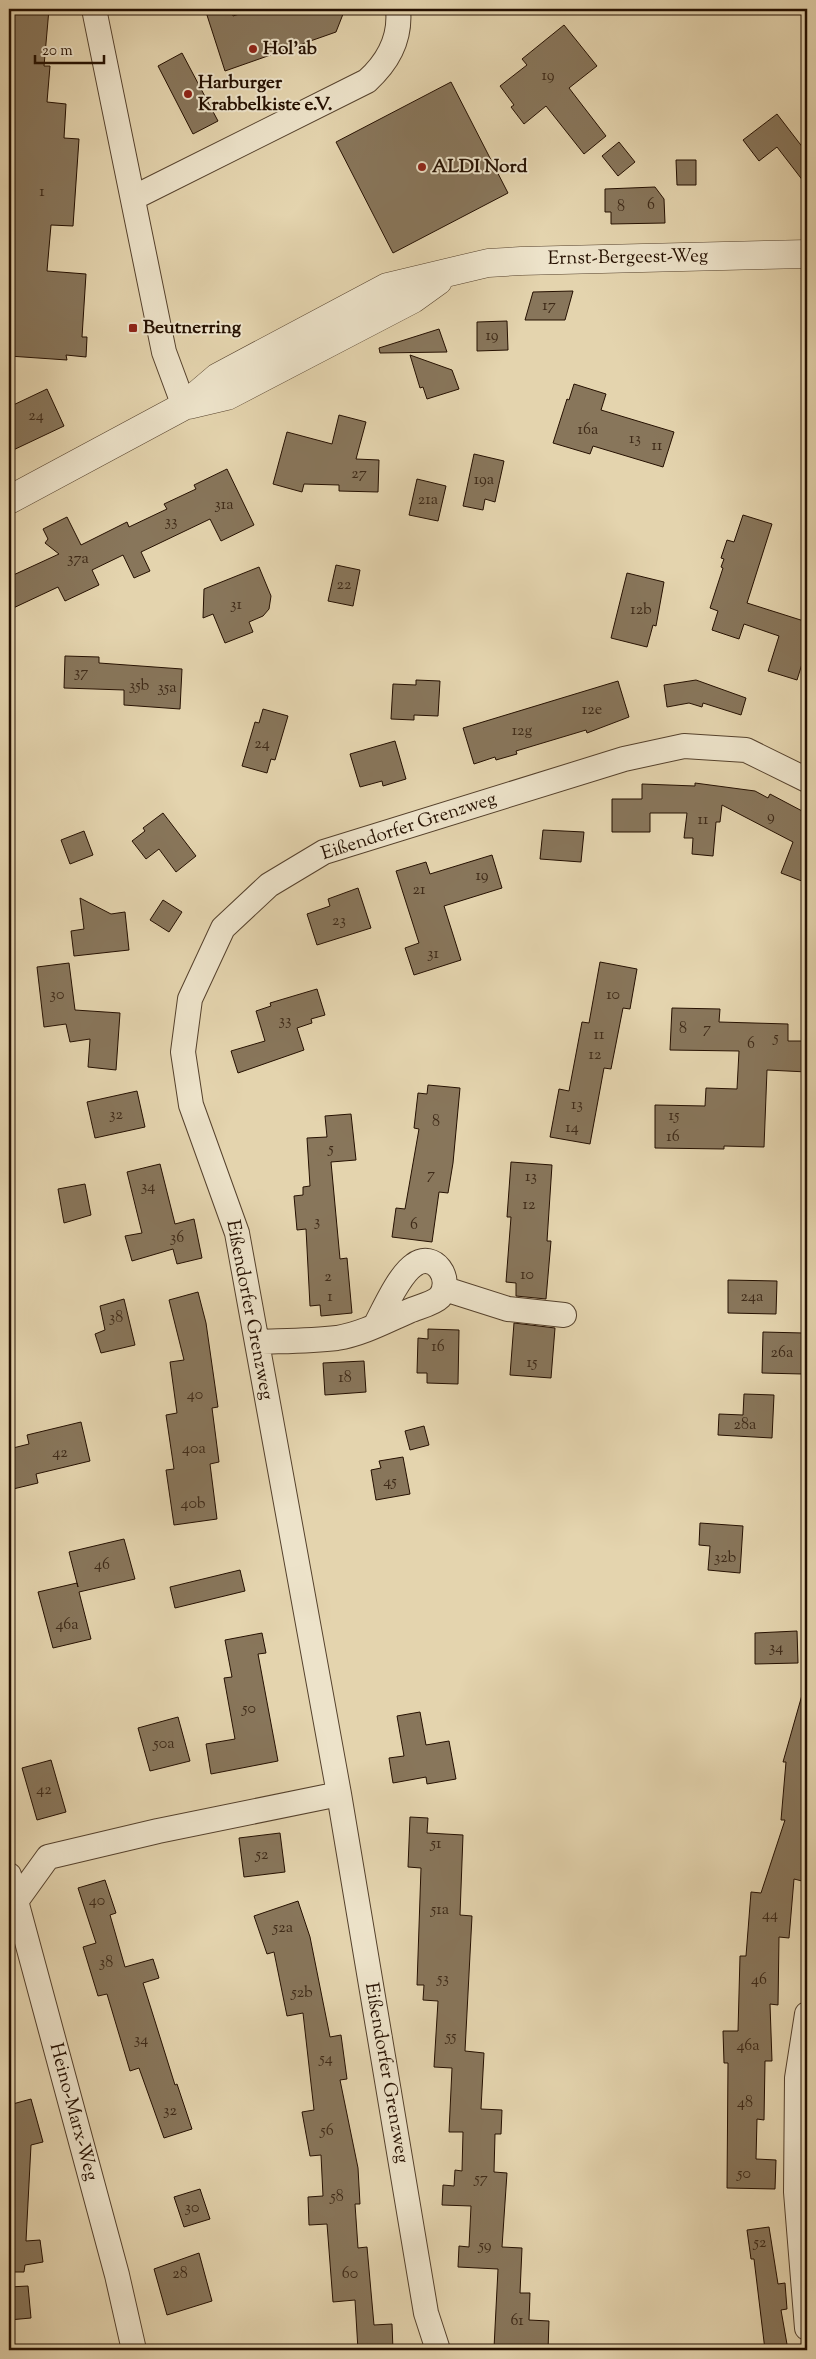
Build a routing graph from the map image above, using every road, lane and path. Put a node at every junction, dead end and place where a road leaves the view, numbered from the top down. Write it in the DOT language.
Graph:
graph roads {
  1 [pos="94,9"];
  2 [pos="398,9"];
  3 [pos="133,198"];
  4 [pos="807,254"];
  5 [pos="184,406"];
  6 [pos="9,500"];
  7 [pos="807,780"];
  8 [pos="445,1289"];
  9 [pos="564,1315"];
  10 [pos="375,1326"];
  11 [pos="258,1342"];
  12 [pos="338,1794"];
  13 [pos="9,1875"];
  14 [pos="17,1900"];
  15 [pos="807,2014"];
  16 [pos="807,2328"];
  17 [pos="134,2350"];
  18 [pos="438,2350"];
  1 -- 3 [label="street"];
  2 -- 3 [label="street"];
  3 -- 5 [label="street"];
  4 -- 5 [label="street, Ernst-Bergeest-Weg"];
  5 -- 6 [label="street, Ernst-Bergeest-Weg"];
  7 -- 11 [label="street, Eißendorfer Grenzweg"];
  8 -- 9 [label="street"];
  8 -- 10 [label="street"];
  8 -- 10 [label="street"];
  10 -- 11 [label="street"];
  11 -- 12 [label="street, Eißendorfer Grenzweg"];
  12 -- 14 [label="street"];
  12 -- 18 [label="street, Eißendorfer Grenzweg"];
  13 -- 14 [label="street, Heino-Marx-Weg"];
  14 -- 17 [label="street, Heino-Marx-Weg"];
  15 -- 16 [label="street"];
}
